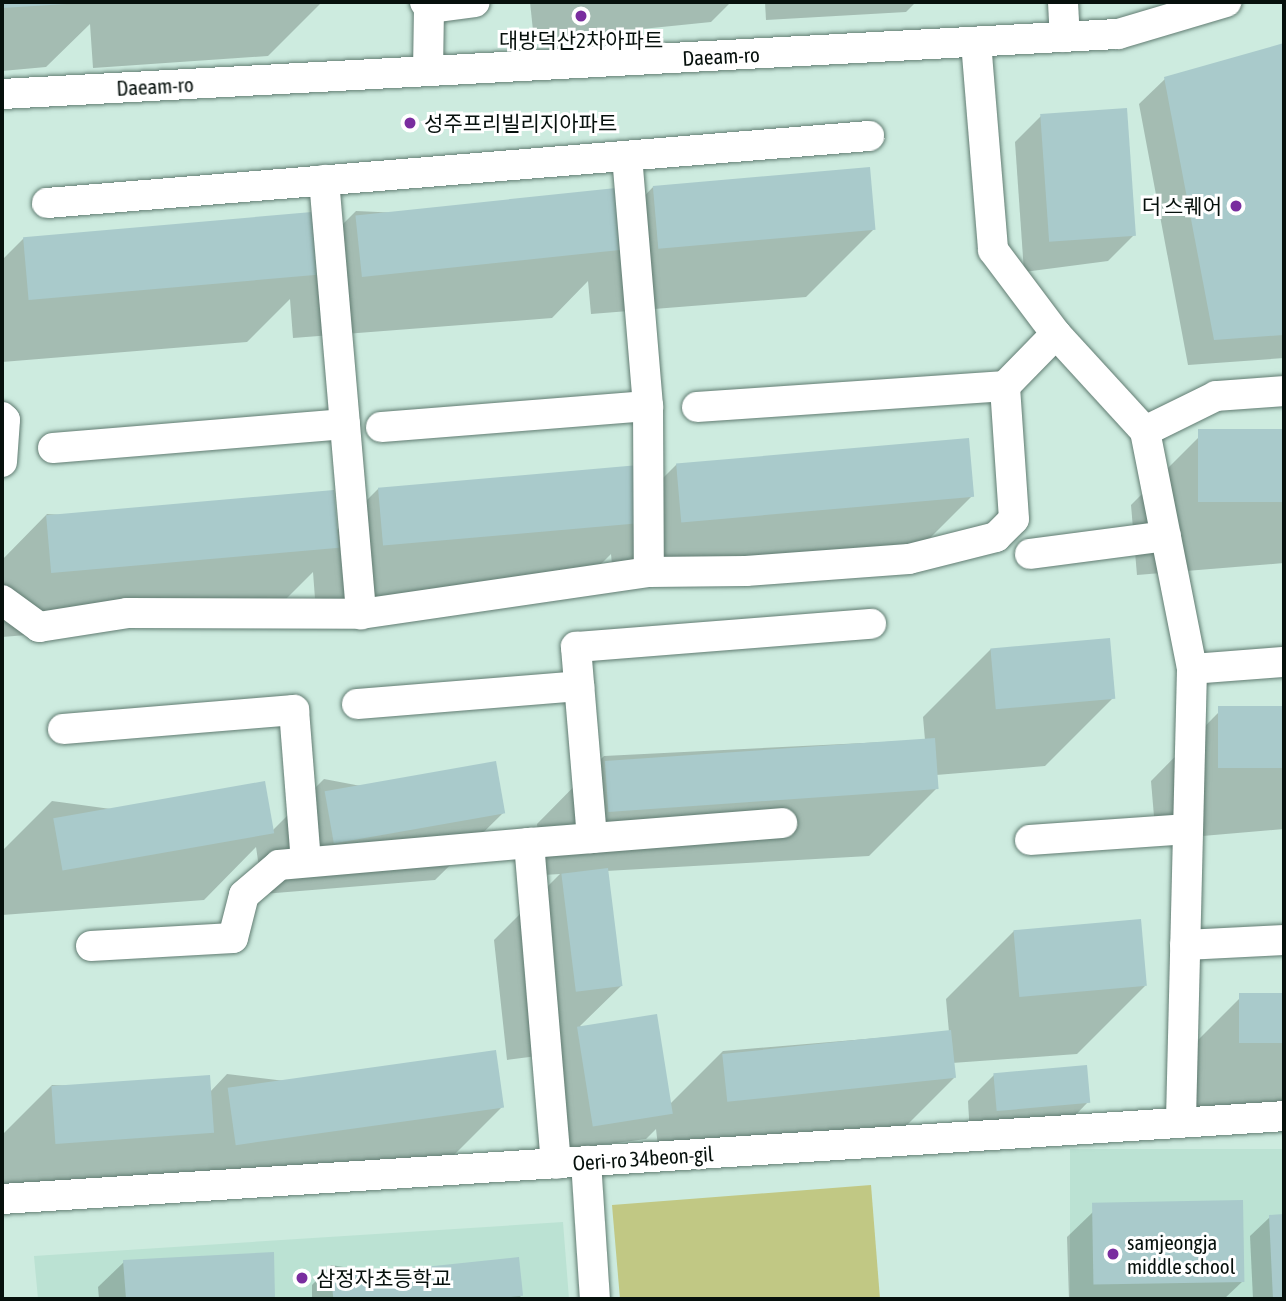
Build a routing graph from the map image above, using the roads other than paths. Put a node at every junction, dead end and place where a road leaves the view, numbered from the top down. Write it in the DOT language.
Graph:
graph roads {
  1 [pos="475,2"];
  2 [pos="1063,2"];
  3 [pos="1226,2"];
  4 [pos="427,5"];
  5 [pos="1065,37"];
  6 [pos="976,42"];
  7 [pos="428,71"];
  8 [pos="2,94"];
  9 [pos="869,136"];
  10 [pos="627,156"];
  11 [pos="324,180"];
  12 [pos="47,203"];
  13 [pos="1056,334"];
  14 [pos="1005,386"];
  15 [pos="1284,391"];
  16 [pos="648,405"];
  17 [pos="697,407"];
  18 [pos="2,417"];
  19 [pos="345,424"];
  20 [pos="381,427"];
  21 [pos="1145,431"];
  22 [pos="53,448"];
  23 [pos="2,462"];
  24 [pos="1166,536"];
  25 [pos="1030,554"];
  26 [pos="649,572"];
  27 [pos="2,600"];
  28 [pos="361,614"];
  29 [pos="871,624"];
  30 [pos="1284,662"];
  31 [pos="1192,668"];
  32 [pos="579,686"];
  33 [pos="357,704"];
  34 [pos="63,729"];
  35 [pos="782,823"];
  36 [pos="1188,829"];
  37 [pos="592,838"];
  38 [pos="1030,840"];
  39 [pos="529,844"];
  40 [pos="306,862"];
  41 [pos="1284,940"];
  42 [pos="1185,945"];
  43 [pos="91,946"];
  44 [pos="1284,1116"];
  45 [pos="1181,1123"];
  46 [pos="586,1161"];
  47 [pos="555,1164"];
  48 [pos="2,1199"];
  49 [pos="595,1299"];
  1 -- 4 [label="street"];
  2 -- 5 [label="street"];
  3 -- 5 [label="street, Daeam-ro"];
  4 -- 7 [label="street"];
  5 -- 6 [label="street, Daeam-ro"];
  6 -- 7 [label="street, Daeam-ro"];
  6 -- 13 [label="street"];
  7 -- 8 [label="street, Daeam-ro"];
  9 -- 10 [label="street"];
  10 -- 11 [label="street"];
  10 -- 16 [label="street"];
  11 -- 12 [label="street"];
  11 -- 19 [label="street"];
  13 -- 14 [label="street"];
  13 -- 21 [label="street"];
  14 -- 17 [label="street"];
  14 -- 26 [label="street"];
  15 -- 21 [label="street"];
  16 -- 20 [label="street"];
  16 -- 26 [label="street"];
  18 -- 23 [label="street"];
  19 -- 22 [label="street"];
  19 -- 28 [label="street"];
  21 -- 24 [label="street"];
  24 -- 25 [label="street"];
  24 -- 31 [label="street"];
  26 -- 28 [label="street"];
  27 -- 28 [label="street"];
  29 -- 32 [label="street"];
  30 -- 31 [label="street"];
  31 -- 36 [label="street"];
  32 -- 33 [label="street"];
  32 -- 37 [label="street"];
  34 -- 40 [label="street"];
  35 -- 37 [label="street"];
  36 -- 38 [label="street"];
  36 -- 42 [label="street"];
  37 -- 39 [label="street"];
  39 -- 40 [label="street"];
  39 -- 47 [label="street"];
  40 -- 43 [label="street"];
  41 -- 42 [label="street"];
  42 -- 45 [label="street"];
  44 -- 45 [label="street, Oeri-ro 34beon-gil"];
  45 -- 46 [label="street, Oeri-ro 34beon-gil"];
  46 -- 47 [label="street, Oeri-ro 34beon-gil"];
  46 -- 49 [label="street"];
  47 -- 48 [label="street, Oeri-ro 34beon-gil"];
}
